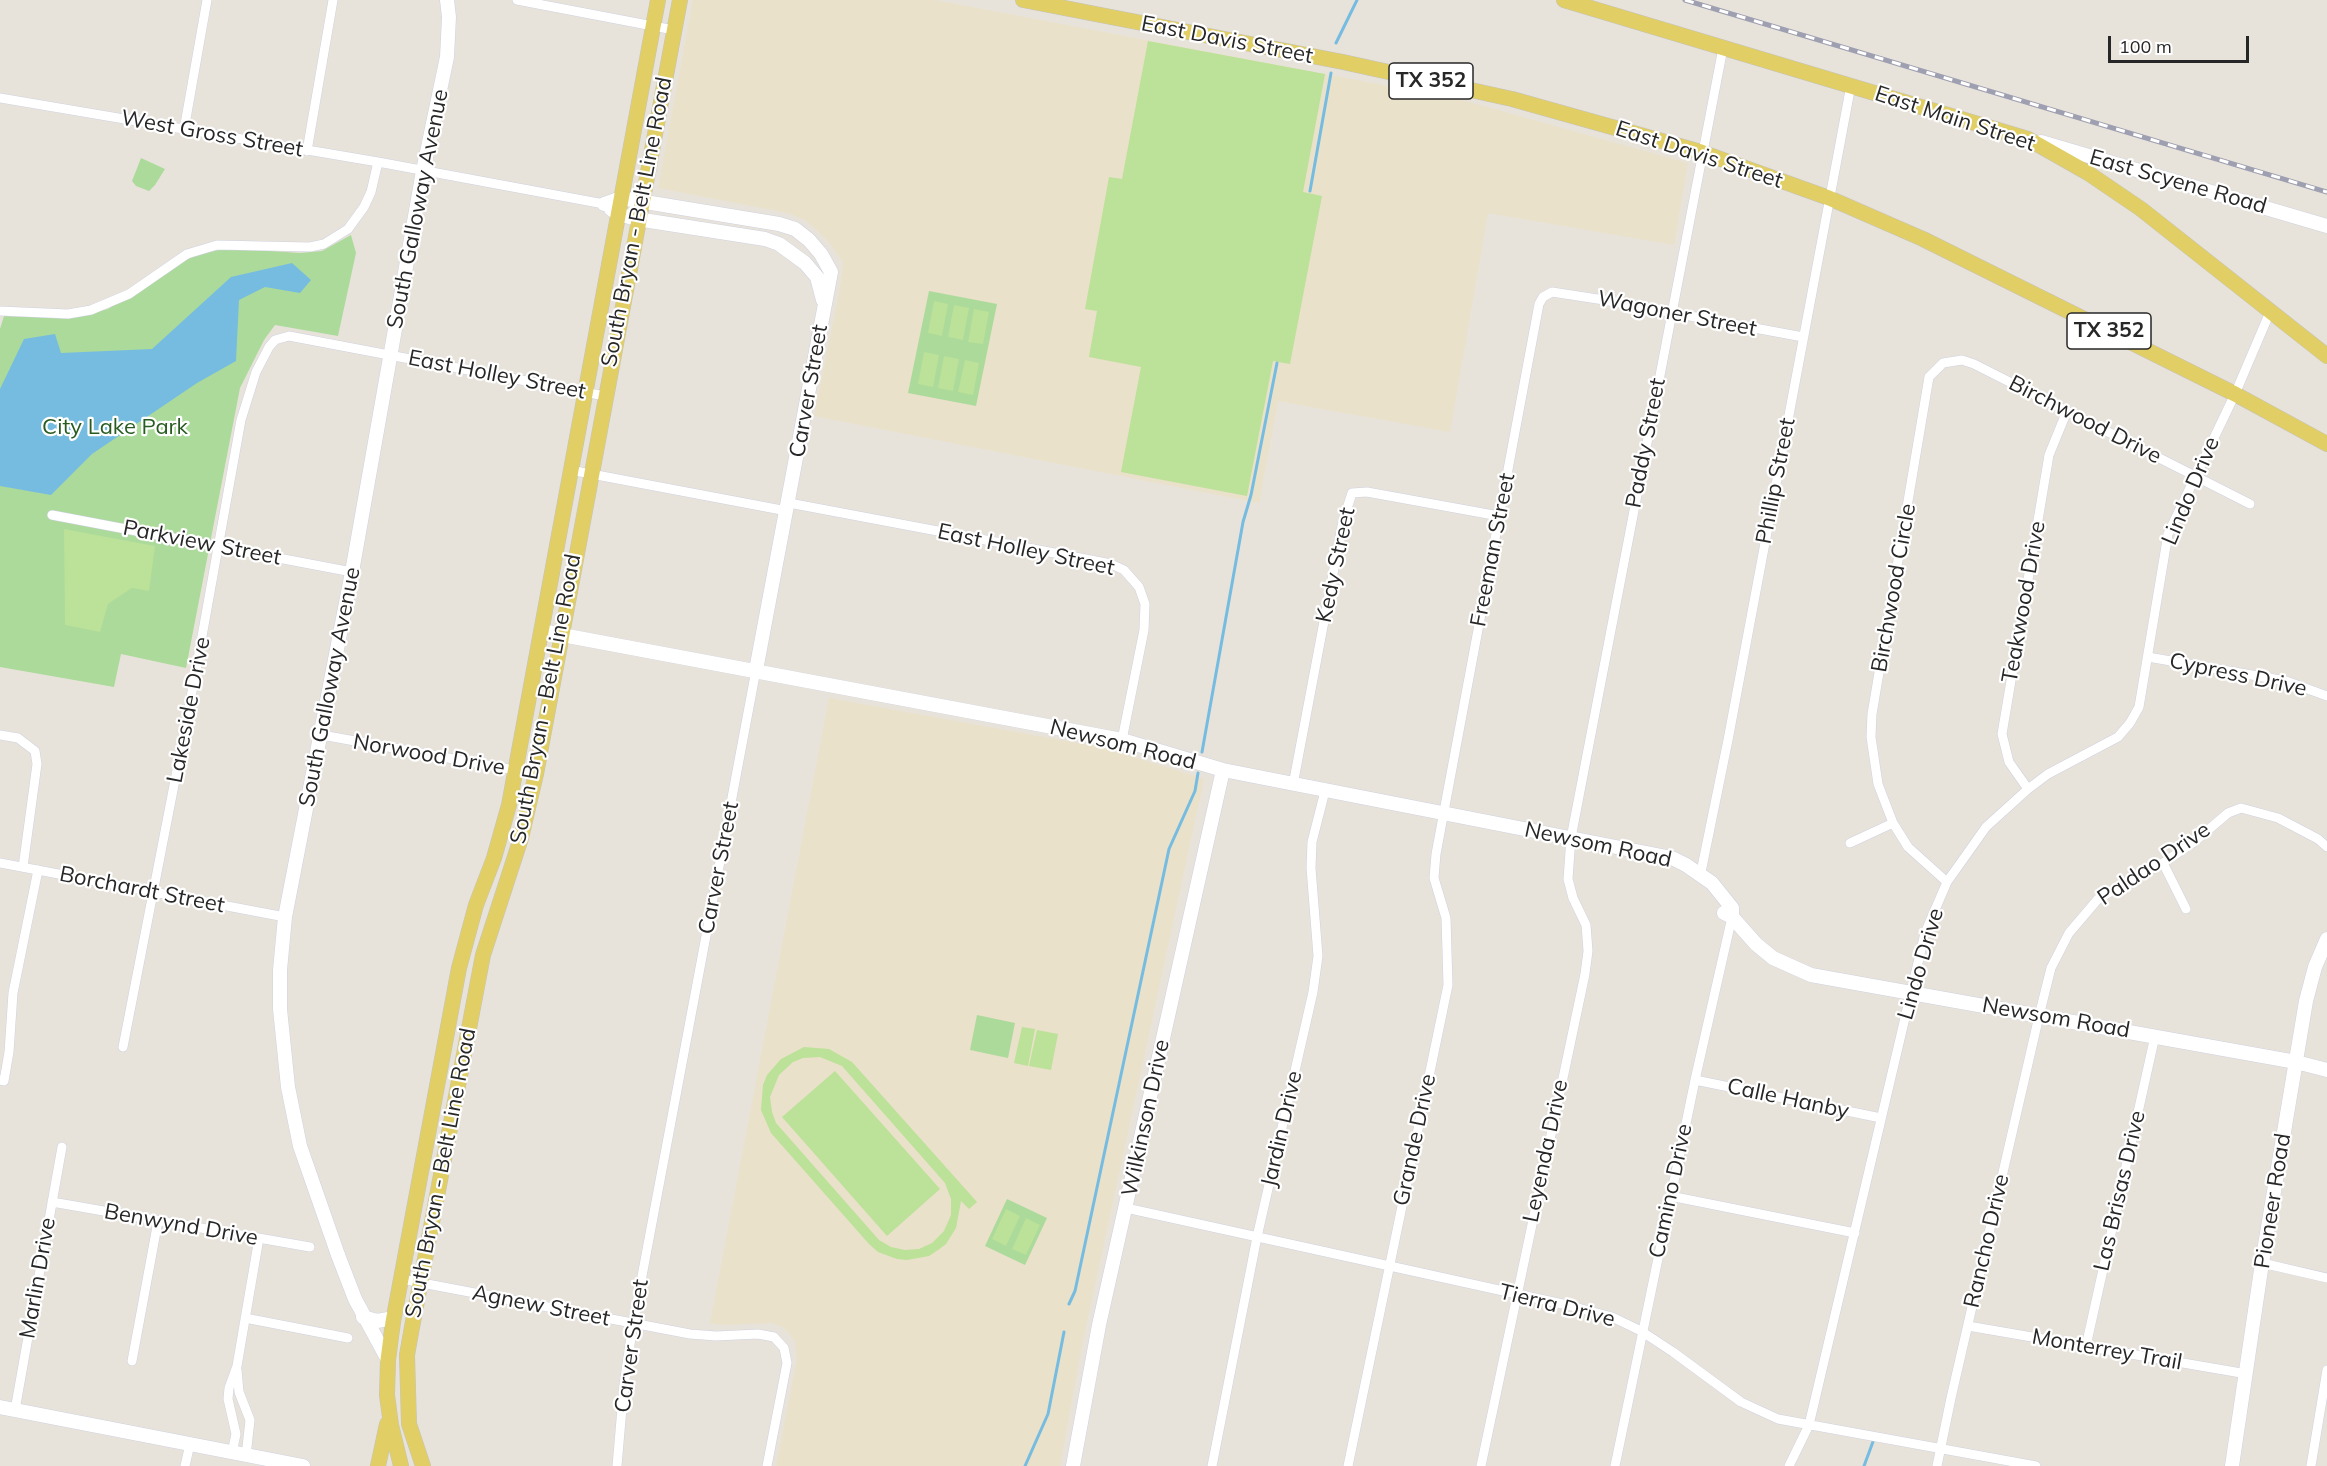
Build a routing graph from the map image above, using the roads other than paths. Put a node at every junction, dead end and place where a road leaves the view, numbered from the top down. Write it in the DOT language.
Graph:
graph roads {
  1 [pos="207,0"];
  2 [pos="333,0"];
  3 [pos="447,0"];
  4 [pos="517,0"];
  5 [pos="658,0"];
  6 [pos="680,0"];
  7 [pos="1023,0"];
  8 [pos="1564,0"];
  9 [pos="1083,6"];
  10 [pos="653,26"];
  11 [pos="674,30"];
  12 [pos="1723,48"];
  13 [pos="1851,85"];
  14 [pos="0,98"];
  15 [pos="184,130"];
  16 [pos="2028,139"];
  17 [pos="307,151"];
  18 [pos="1701,152"];
  19 [pos="378,162"];
  20 [pos="423,171"];
  21 [pos="621,198"];
  22 [pos="1828,198"];
  23 [pos="641,202"];
  24 [pos="604,204"];
  25 [pos="618,214"];
  26 [pos="638,219"];
  27 [pos="2327,226"];
  28 [pos="1552,292"];
  29 [pos="603,294"];
  30 [pos="623,298"];
  31 [pos="825,305"];
  32 [pos="0,311"];
  33 [pos="1671,312"];
  34 [pos="2270,312"];
  35 [pos="1803,338"];
  36 [pos="390,354"];
  37 [pos="2327,356"];
  38 [pos="1949,362"];
  39 [pos="256,372"];
  40 [pos="585,392"];
  41 [pos="2235,394"];
  42 [pos="604,396"];
  43 [pos="2067,411"];
  44 [pos="2327,444"];
  45 [pos="570,470"];
  46 [pos="590,474"];
  47 [pos="2195,475"];
  48 [pos="2250,504"];
  49 [pos="788,507"];
  50 [pos="52,515"];
  51 [pos="1499,516"];
  52 [pos="557,540"];
  53 [pos="577,544"];
  54 [pos="219,547"];
  55 [pos="352,572"];
  56 [pos="541,631"];
  57 [pos="561,635"];
  58 [pos="2148,657"];
  59 [pos="756,670"];
  60 [pos="2327,696"];
  61 [pos="0,735"];
  62 [pos="321,735"];
  63 [pos="1122,740"];
  64 [pos="515,770"];
  65 [pos="1223,770"];
  66 [pos="536,774"];
  67 [pos="1293,785"];
  68 [pos="2028,789"];
  69 [pos="1325,791"];
  70 [pos="1443,814"];
  71 [pos="1893,823"];
  72 [pos="1571,838"];
  73 [pos="1850,843"];
  74 [pos="2327,847"];
  75 [pos="0,863"];
  76 [pos="2163,863"];
  77 [pos="23,867"];
  78 [pos="38,870"];
  79 [pos="1700,877"];
  80 [pos="1947,882"];
  81 [pos="154,892"];
  82 [pos="2186,909"];
  83 [pos="285,917"];
  84 [pos="1732,917"];
  85 [pos="2327,939"];
  86 [pos="1910,993"];
  87 [pos="2039,1016"];
  88 [pos="2155,1036"];
  89 [pos="123,1047"];
  90 [pos="2296,1062"];
  91 [pos="2327,1070"];
  92 [pos="1695,1080"];
  93 [pos="2,1081"];
  94 [pos="1881,1118"];
  95 [pos="62,1146"];
  96 [pos="420,1168"];
  97 [pos="441,1172"];
  98 [pos="1670,1196"];
  99 [pos="52,1202"];
  100 [pos="1126,1208"];
  101 [pos="158,1221"];
  102 [pos="1855,1233"];
  103 [pos="1257,1237"];
  104 [pos="259,1238"];
  105 [pos="310,1247"];
  106 [pos="2262,1263"];
  107 [pos="1388,1267"];
  108 [pos="2327,1278"];
  109 [pos="401,1279"];
  110 [pos="420,1282"];
  111 [pos="1516,1294"];
  112 [pos="363,1317"];
  113 [pos="245,1318"];
  114 [pos="394,1318"];
  115 [pos="633,1323"];
  116 [pos="1968,1326"];
  117 [pos="1641,1331"];
  118 [pos="348,1338"];
  119 [pos="2086,1346"];
  120 [pos="388,1360"];
  121 [pos="132,1361"];
  122 [pos="237,1366"];
  123 [pos="2327,1370"];
  124 [pos="2247,1374"];
  125 [pos="0,1407"];
  126 [pos="388,1409"];
  127 [pos="15,1410"];
  128 [pos="409,1424"];
  129 [pos="1809,1425"];
  130 [pos="190,1444"];
  131 [pos="1941,1449"];
  132 [pos="239,1454"];
  133 [pos="185,1466"];
  134 [pos="303,1466"];
  135 [pos="378,1466"];
  136 [pos="401,1466"];
  137 [pos="422,1466"];
  138 [pos="617,1466"];
  139 [pos="767,1466"];
  140 [pos="1073,1466"];
  141 [pos="1212,1466"];
  142 [pos="1347,1466"];
  143 [pos="1481,1466"];
  144 [pos="1615,1466"];
  145 [pos="1789,1466"];
  146 [pos="1937,1466"];
  147 [pos="2036,1466"];
  148 [pos="2232,1466"];
  149 [pos="2311,1466"];
  1 -- 15 [label="street"];
  2 -- 17 [label="street"];
  3 -- 20 [label="street, South Galloway Avenue"];
  4 -- 10 [label="street"];
  5 -- 10 [label="main road, South Bryan - Belt Line Road"];
  6 -- 11 [label="main road, South Bryan - Belt Line Road"];
  7 -- 9 [label="main road, East Davis Street / TX 352"];
  8 -- 12 [label="main road, East Main Street"];
  9 -- 18 [label="main road, East Davis Street / TX 352"];
  10 -- 11 [label="street"];
  10 -- 21 [label="main road, South Bryan - Belt Line Road"];
  11 -- 23 [label="main road, South Bryan - Belt Line Road"];
  12 -- 13 [label="main road, East Main Street"];
  12 -- 18 [label="street, Paddy Street"];
  13 -- 16 [label="main road, East Main Street"];
  13 -- 22 [label="street, Phillip Street"];
  14 -- 15 [label="street, West Gross Street"];
  15 -- 17 [label="street, West Gross Street"];
  16 -- 27 [label="street, East Scyene Road"];
  16 -- 34 [label="main road, East Main Street"];
  17 -- 19 [label="street, West Gross Street"];
  18 -- 22 [label="main road, East Davis Street / TX 352"];
  18 -- 33 [label="street, Paddy Street"];
  19 -- 20 [label="street, West Gross Street"];
  19 -- 32 [label="street"];
  20 -- 24 [label="street, West Gross Street"];
  20 -- 36 [label="street, South Galloway Avenue"];
  21 -- 23 [label="street"];
  21 -- 24 [label="street"];
  21 -- 25 [label="main road, South Bryan - Belt Line Road"];
  22 -- 35 [label="street, Phillip Street"];
  22 -- 41 [label="main road, East Davis Street / TX 352"];
  23 -- 26 [label="main road, South Bryan - Belt Line Road"];
  23 -- 31 [label="street, Carver Street"];
  24 -- 25 [label="street"];
  25 -- 26 [label="street"];
  25 -- 29 [label="main road, South Bryan - Belt Line Road"];
  26 -- 30 [label="main road, South Bryan - Belt Line Road"];
  26 -- 31 [label="street"];
  28 -- 33 [label="street, Wagoner Street"];
  28 -- 51 [label="street, Freeman Street"];
  29 -- 30 [label="main road"];
  29 -- 40 [label="main road, South Bryan - Belt Line Road"];
  30 -- 42 [label="main road, South Bryan - Belt Line Road"];
  31 -- 49 [label="street, Carver Street"];
  33 -- 35 [label="street, Wagoner Street"];
  33 -- 72 [label="street, Paddy Street"];
  34 -- 37 [label="main road, East Main Street"];
  34 -- 41 [label="street, Lindo Drive"];
  35 -- 79 [label="street, Phillip Street"];
  36 -- 39 [label="street, East Holley Street"];
  36 -- 40 [label="street, East Holley Street"];
  36 -- 55 [label="street, South Galloway Avenue"];
  38 -- 43 [label="street, Birchwood Drive"];
  38 -- 71 [label="street, Birchwood Circle"];
  39 -- 54 [label="street, Lakeside Drive"];
  40 -- 42 [label="street, East Holley Street"];
  40 -- 45 [label="main road, South Bryan - Belt Line Road"];
  41 -- 44 [label="main road, East Davis Street / TX 352"];
  41 -- 47 [label="street, Lindo Drive"];
  42 -- 46 [label="main road, South Bryan - Belt Line Road"];
  43 -- 47 [label="street, Birchwood Drive"];
  43 -- 68 [label="street, Teakwood Drive"];
  45 -- 46 [label="street, East Holley Street"];
  45 -- 52 [label="main road, South Bryan - Belt Line Road"];
  46 -- 49 [label="street, East Holley Street"];
  46 -- 53 [label="main road, South Bryan - Belt Line Road"];
  47 -- 48 [label="street, Birchwood Drive"];
  47 -- 58 [label="street, Lindo Drive"];
  49 -- 59 [label="street, Carver Street"];
  49 -- 63 [label="street, East Holley Street"];
  50 -- 54 [label="street, Parkview Street"];
  51 -- 67 [label="street, Kedy Street"];
  51 -- 70 [label="street, Freeman Street"];
  52 -- 53 [label="main road"];
  52 -- 56 [label="main road, South Bryan - Belt Line Road"];
  53 -- 57 [label="main road, South Bryan - Belt Line Road"];
  54 -- 55 [label="street, Parkview Street"];
  54 -- 81 [label="street, Lakeside Drive"];
  55 -- 62 [label="street, South Galloway Avenue"];
  56 -- 57 [label="street, Newsom Road"];
  56 -- 64 [label="main road, South Bryan - Belt Line Road"];
  57 -- 59 [label="street, Newsom Road"];
  57 -- 66 [label="main road, South Bryan - Belt Line Road"];
  58 -- 60 [label="street, Cypress Drive"];
  58 -- 68 [label="street, Lindo Drive"];
  59 -- 63 [label="street, Newsom Road"];
  59 -- 115 [label="street, Carver Street"];
  61 -- 77 [label="street"];
  62 -- 64 [label="street, Norwood Drive"];
  62 -- 83 [label="street, South Galloway Avenue"];
  63 -- 65 [label="street, Newsom Road"];
  64 -- 66 [label="street, Norwood Drive"];
  64 -- 96 [label="main road, South Bryan - Belt Line Road"];
  65 -- 67 [label="street, Newsom Road"];
  65 -- 100 [label="street, Wilkinson Drive"];
  66 -- 97 [label="main road, South Bryan - Belt Line Road"];
  67 -- 69 [label="street, Newsom Road"];
  68 -- 80 [label="street, Lindo Drive"];
  69 -- 70 [label="street, Newsom Road"];
  69 -- 103 [label="street, Jardin Drive"];
  70 -- 72 [label="street, Newsom Road"];
  70 -- 107 [label="street, Grande Drive"];
  71 -- 73 [label="street"];
  71 -- 80 [label="street, Birchwood Circle"];
  72 -- 79 [label="street, Newsom Road"];
  72 -- 111 [label="street, Leyenda Drive"];
  74 -- 76 [label="street, Paldao Drive"];
  75 -- 77 [label="street, Borchardt Street"];
  76 -- 82 [label="street"];
  76 -- 87 [label="street, Paldao Drive"];
  77 -- 78 [label="street, Borchardt Street"];
  78 -- 81 [label="street, Borchardt Street"];
  78 -- 93 [label="street"];
  79 -- 84 [label="street, Newsom Road"];
  80 -- 86 [label="street, Lindo Drive"];
  81 -- 83 [label="street, Borchardt Street"];
  81 -- 89 [label="street, Lakeside Drive"];
  83 -- 112 [label="street, South Galloway Avenue"];
  84 -- 86 [label="street, Newsom Road"];
  84 -- 92 [label="street, Camino Drive"];
  85 -- 90 [label="street, Pioneer Road"];
  86 -- 87 [label="street, Newsom Road"];
  86 -- 94 [label="street, Lindo Drive"];
  87 -- 88 [label="street, Newsom Road"];
  87 -- 116 [label="street, Rancho Drive"];
  88 -- 90 [label="street, Newsom Road"];
  88 -- 119 [label="street, Las Brisas Drive"];
  90 -- 91 [label="street, Newsom Road"];
  90 -- 106 [label="street, Pioneer Road"];
  92 -- 94 [label="street, Calle Hanby"];
  92 -- 98 [label="street, Camino Drive"];
  94 -- 102 [label="street, Lindo Drive"];
  95 -- 99 [label="street, Marlin Drive"];
  96 -- 97 [label="main road"];
  96 -- 109 [label="main road, South Bryan - Belt Line Road"];
  97 -- 110 [label="main road, South Bryan - Belt Line Road"];
  98 -- 102 [label="street"];
  98 -- 117 [label="street, Camino Drive"];
  99 -- 101 [label="street, Benwynd Drive"];
  99 -- 127 [label="street, Marlin Drive"];
  100 -- 103 [label="street, Tierra Drive"];
  100 -- 140 [label="street, Wilkinson Drive"];
  101 -- 104 [label="street, Benwynd Drive"];
  101 -- 121 [label="street"];
  102 -- 129 [label="street, Lindo Drive"];
  103 -- 107 [label="street, Tierra Drive"];
  103 -- 141 [label="street, Jardin Drive"];
  104 -- 105 [label="street, Benwynd Drive"];
  104 -- 113 [label="street"];
  106 -- 108 [label="street"];
  106 -- 124 [label="street, Pioneer Road"];
  107 -- 111 [label="street, Tierra Drive"];
  107 -- 142 [label="street, Grande Drive"];
  109 -- 110 [label="street, Agnew Street"];
  109 -- 114 [label="main road, South Bryan - Belt Line Road"];
  110 -- 115 [label="street, Agnew Street"];
  110 -- 128 [label="main road, South Bryan - Belt Line Road"];
  111 -- 117 [label="street, Tierra Drive"];
  111 -- 143 [label="street, Leyenda Drive"];
  112 -- 114 [label="street"];
  112 -- 120 [label="street, South Galloway Avenue"];
  113 -- 118 [label="street"];
  113 -- 122 [label="street"];
  114 -- 120 [label="main road, South Bryan - Belt Line Road"];
  115 -- 138 [label="street, Carver Street"];
  115 -- 139 [label="street, Agnew Street"];
  116 -- 119 [label="street, Monterrey Trail"];
  116 -- 131 [label="street, Rancho Drive"];
  117 -- 129 [label="street, Tierra Drive"];
  117 -- 144 [label="street, Camino Drive"];
  119 -- 124 [label="street, Monterrey Trail"];
  120 -- 126 [label="main road, South Bryan - Belt Line Road"];
  120 -- 128 [label="main road"];
  122 -- 132 [label="street"];
  122 -- 132 [label="street"];
  123 -- 149 [label="street"];
  124 -- 148 [label="street, Pioneer Road"];
  125 -- 127 [label="street"];
  126 -- 135 [label="main road"];
  126 -- 136 [label="main road, South Bryan - Belt Line Road"];
  127 -- 130 [label="street"];
  128 -- 137 [label="main road, South Bryan - Belt Line Road"];
  129 -- 131 [label="street, Tierra Drive"];
  129 -- 145 [label="street, Lindo Drive"];
  130 -- 132 [label="street"];
  130 -- 133 [label="street"];
  131 -- 146 [label="street, Rancho Drive"];
  131 -- 147 [label="street, Tierra Drive"];
  132 -- 134 [label="street"];
}
